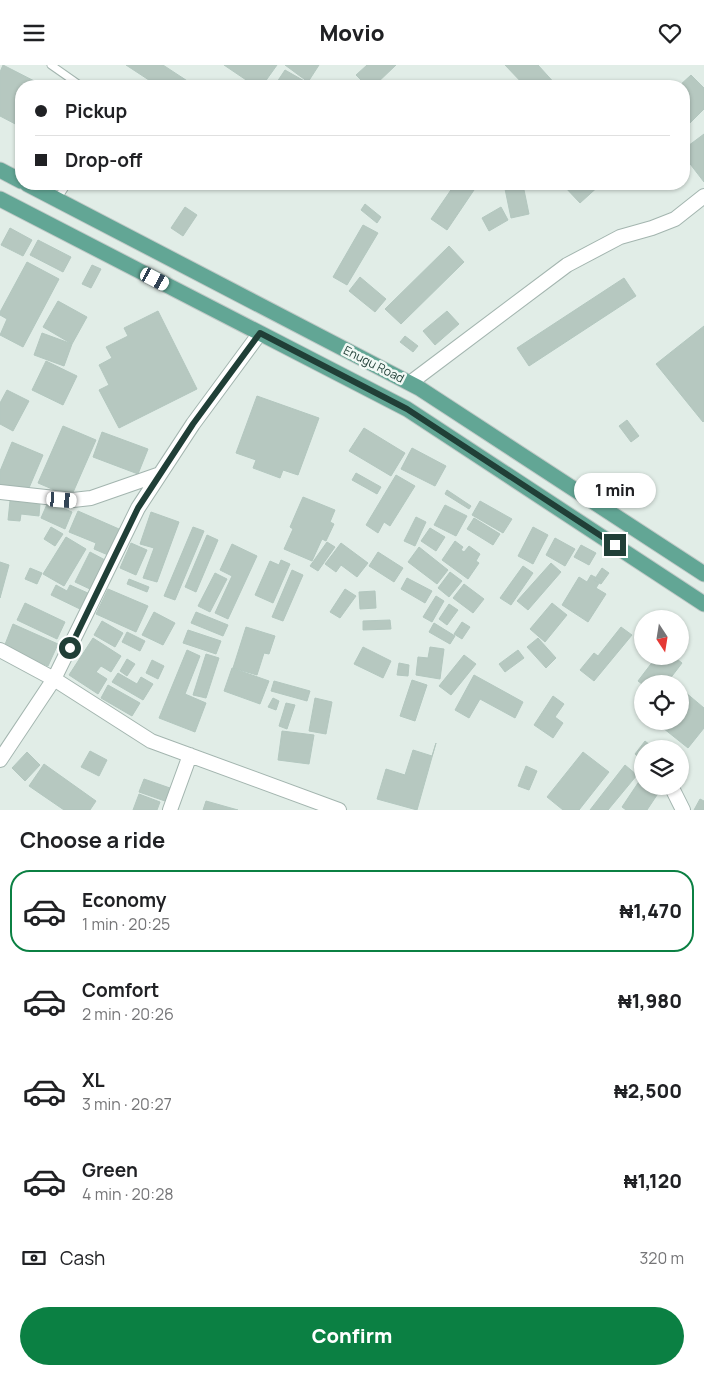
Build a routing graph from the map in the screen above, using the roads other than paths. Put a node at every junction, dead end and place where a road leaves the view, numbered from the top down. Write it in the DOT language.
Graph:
graph roads {
  1 [pos="51,65"];
  2 [pos="72,80"];
  3 [pos="0,170"];
  4 [pos="15,178"];
  5 [pos="39,190"];
  6 [pos="63,190"];
  7 [pos="704,196"];
  8 [pos="0,199"];
  9 [pos="57,199"];
  10 [pos="260,333"];
  11 [pos="410,383"];
  12 [pos="160,474"];
  13 [pos="0,492"];
  14 [pos="704,574"];
  15 [pos="704,605"];
  16 [pos="0,650"];
  17 [pos="54,679"];
  18 [pos="190,755"];
  19 [pos="0,760"];
  20 [pos="676,795"];
  21 [pos="170,810"];
  22 [pos="339,810"];
  23 [pos="683,810"];
  1 -- 2 [label="lane"];
  3 -- 4 [label="main road"];
  5 -- 9 [label="main road, Enugu Road"];
  6 -- 9 [label="lane"];
  7 -- 11 [label="street"];
  8 -- 10 [label="main road"];
  9 -- 11 [label="main road, Enugu Road"];
  10 -- 12 [label="street"];
  10 -- 15 [label="main road"];
  11 -- 14 [label="main road, Enugu Road"];
  12 -- 13 [label="street"];
  12 -- 17 [label="street"];
  16 -- 17 [label="street"];
  17 -- 18 [label="street"];
  17 -- 19 [label="street"];
  18 -- 21 [label="street"];
  18 -- 22 [label="street"];
  20 -- 23 [label="street"];
}
